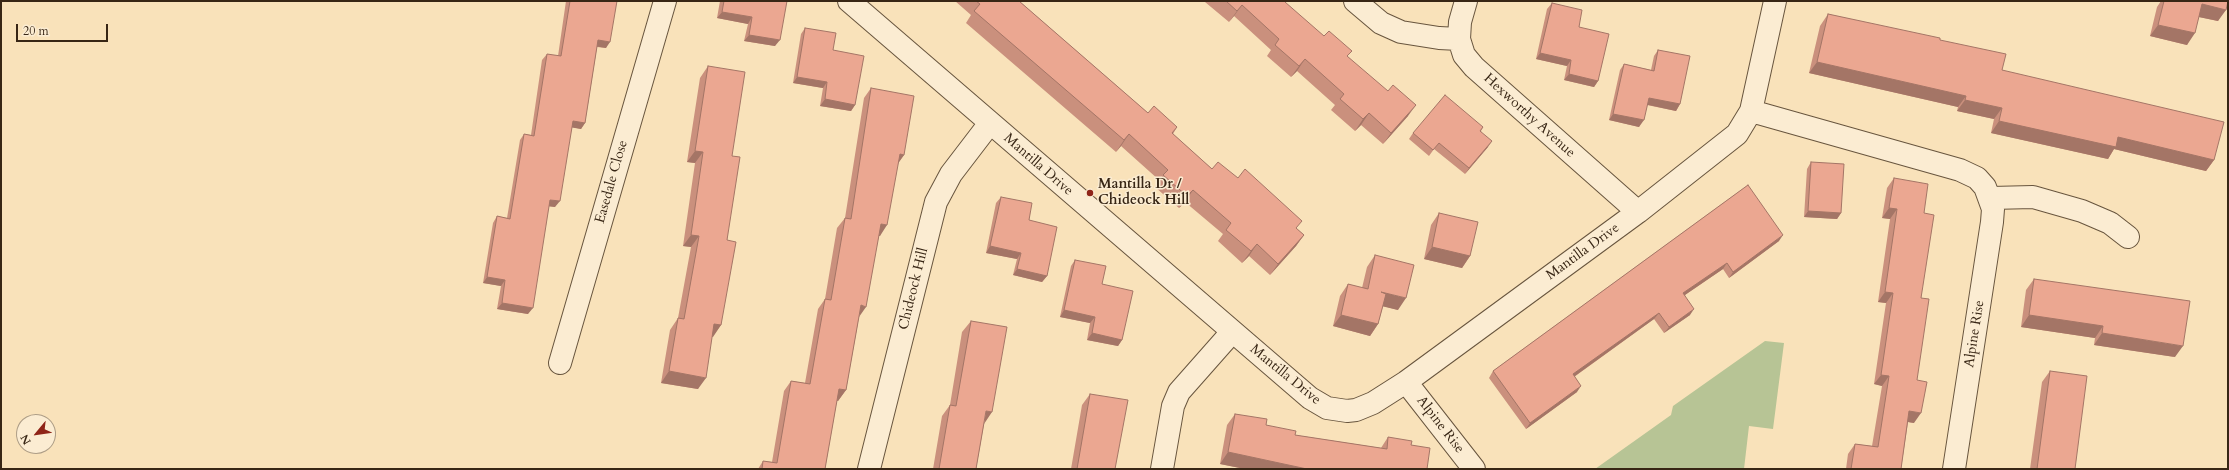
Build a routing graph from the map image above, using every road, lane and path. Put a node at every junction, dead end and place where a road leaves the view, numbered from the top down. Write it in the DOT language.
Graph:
graph roads {
  1 [pos="665,1"];
  2 [pos="849,1"];
  3 [pos="1355,1"];
  4 [pos="1466,1"];
  5 [pos="1775,1"];
  6 [pos="1459,39"];
  7 [pos="1751,111"];
  8 [pos="990,123"];
  9 [pos="1991,198"];
  10 [pos="1638,212"];
  11 [pos="2128,237"];
  12 [pos="1232,332"];
  13 [pos="560,363"];
  14 [pos="1406,382"];
  15 [pos="869,469"];
  16 [pos="1162,469"];
  17 [pos="1474,469"];
  18 [pos="1954,469"];
  1 -- 13 [label="street, Easedale Close"];
  2 -- 8 [label="street, Mantilla Drive"];
  3 -- 6 [label="street"];
  4 -- 6 [label="street, Hexworthy Avenue"];
  5 -- 7 [label="street, Mantilla Drive"];
  6 -- 10 [label="street, Hexworthy Avenue"];
  7 -- 9 [label="street"];
  7 -- 10 [label="street, Mantilla Drive"];
  8 -- 12 [label="street, Mantilla Drive"];
  8 -- 15 [label="street, Chideock Hill"];
  9 -- 11 [label="street"];
  9 -- 18 [label="street, Alpine Rise"];
  10 -- 14 [label="street, Mantilla Drive"];
  12 -- 14 [label="street, Mantilla Drive"];
  12 -- 16 [label="street"];
  14 -- 17 [label="street, Alpine Rise"];
}
